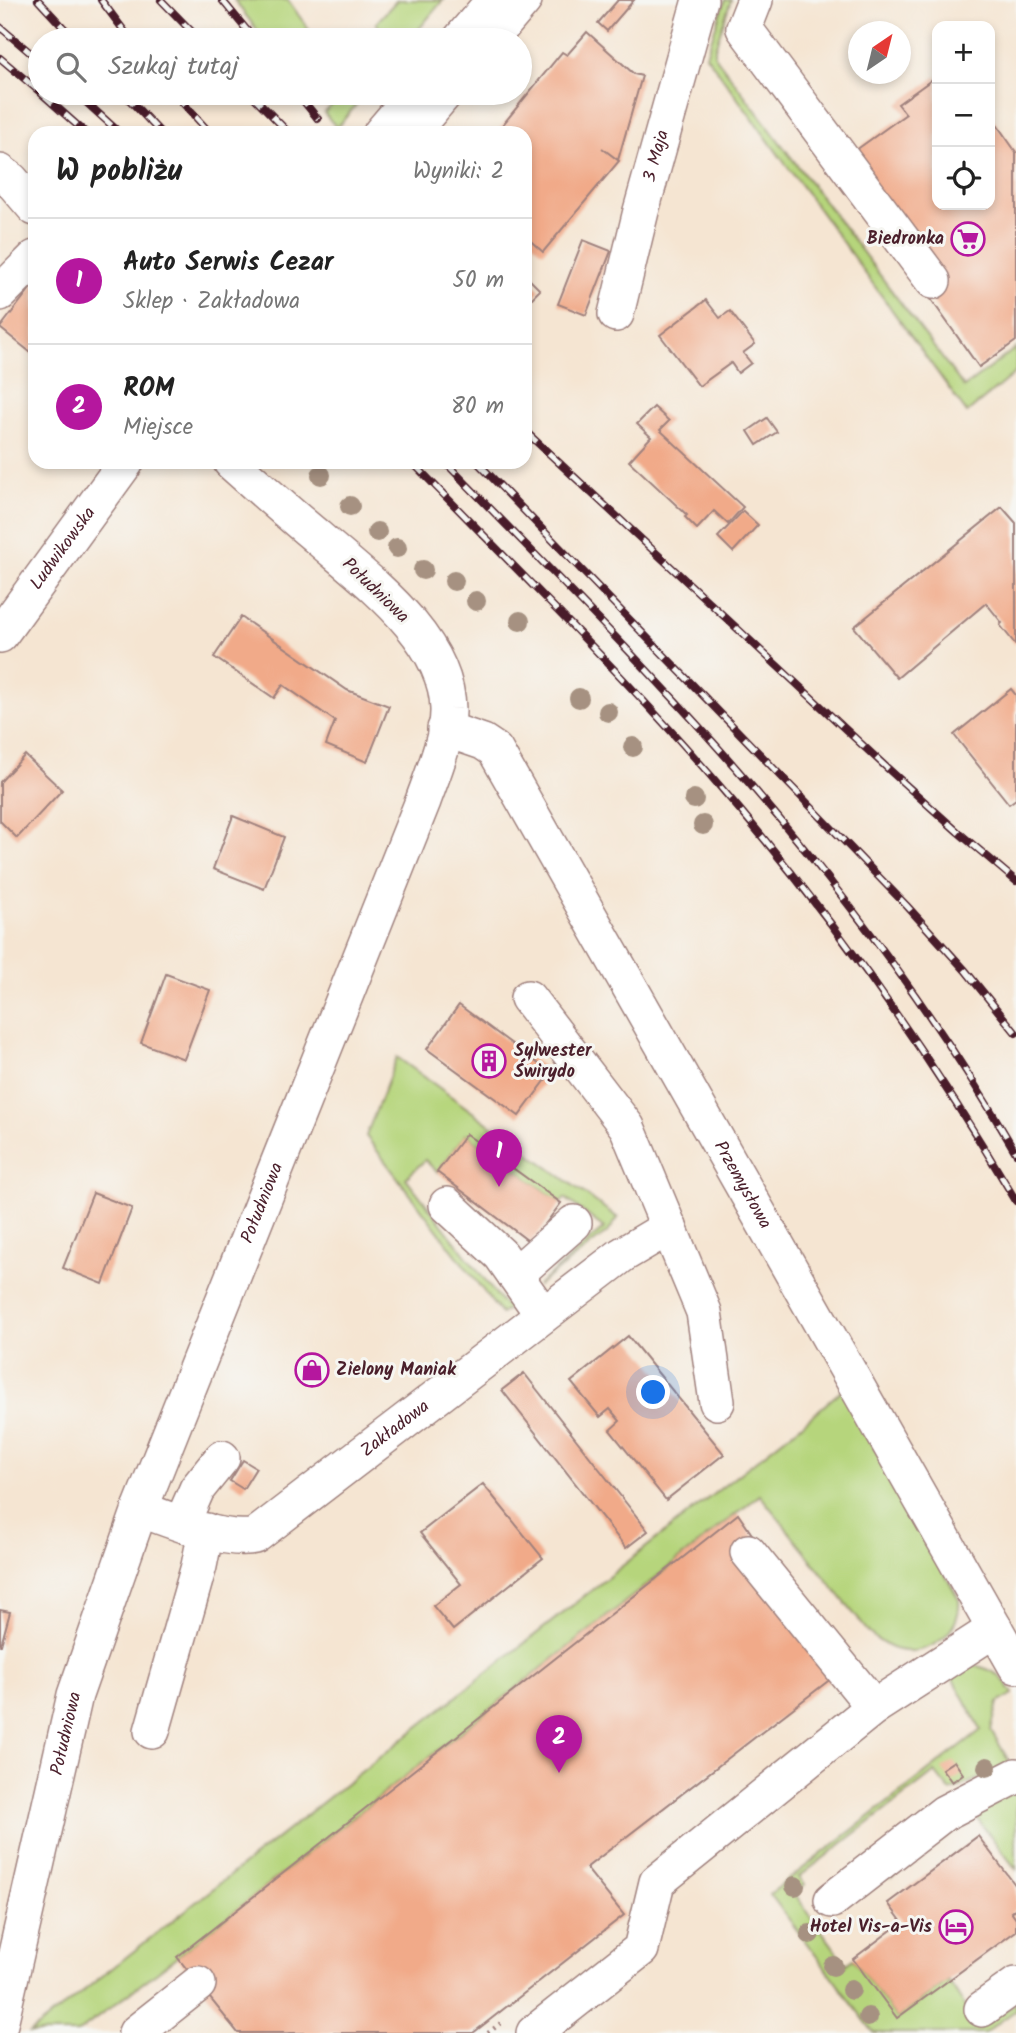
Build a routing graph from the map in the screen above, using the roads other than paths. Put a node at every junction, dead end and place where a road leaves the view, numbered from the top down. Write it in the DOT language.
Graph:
graph roads {
  1 [pos="494,0"];
  2 [pos="524,0"];
  3 [pos="700,0"];
  4 [pos="755,0"];
  5 [pos="470,28"];
  6 [pos="500,28"];
  7 [pos="405,105"];
  8 [pos="435,105"];
  9 [pos="387,126"];
  10 [pos="417,126"];
  11 [pos="0,172"];
  12 [pos="28,200"];
  13 [pos="28,265"];
  14 [pos="933,281"];
  15 [pos="0,293"];
  16 [pos="616,314"];
  17 [pos="121,469"];
  18 [pos="240,469"];
  19 [pos="0,635"];
  20 [pos="445,729"];
  21 [pos="528,998"];
  22 [pos="447,1205"];
  23 [pos="574,1223"];
  24 [pos="669,1227"];
  25 [pos="515,1275"];
  26 [pos="543,1315"];
  27 [pos="717,1402"];
  28 [pos="222,1458"];
  29 [pos="140,1509"];
  30 [pos="194,1527"];
  31 [pos="748,1552"];
  32 [pos="995,1629"];
  33 [pos="1016,1666"];
  34 [pos="874,1707"];
  35 [pos="152,1731"];
  36 [pos="1016,1776"];
  37 [pos="832,1900"];
  38 [pos="198,1984"];
  39 [pos="1016,1985"];
  40 [pos="982,2009"];
  41 [pos="0,2024"];
  42 [pos="136,2033"];
  43 [pos="534,2033"];
  1 -- 5 [label="street"];
  2 -- 6 [label="street"];
  3 -- 16 [label="street, 3 Maja"];
  4 -- 14 [label="street"];
  7 -- 9 [label="street"];
  8 -- 10 [label="street"];
  11 -- 12 [label="street"];
  13 -- 15 [label="street"];
  17 -- 19 [label="street, Ludwikowska"];
  18 -- 20 [label="street, Południowa"];
  20 -- 29 [label="street, Południowa"];
  20 -- 32 [label="street, Przemysłowa"];
  21 -- 24 [label="street"];
  22 -- 25 [label="street"];
  23 -- 25 [label="street"];
  24 -- 26 [label="street, Zakładowa"];
  24 -- 27 [label="street"];
  25 -- 26 [label="street"];
  26 -- 30 [label="street, Zakładowa"];
  28 -- 30 [label="street"];
  29 -- 30 [label="street, Zakładowa"];
  29 -- 41 [label="street, Południowa"];
  30 -- 35 [label="street"];
  31 -- 34 [label="street"];
  32 -- 33 [label="street, Przemysłowa"];
  32 -- 34 [label="street"];
  34 -- 43 [label="street"];
  36 -- 37 [label="street"];
  38 -- 42 [label="street"];
  39 -- 40 [label="street"];
}
